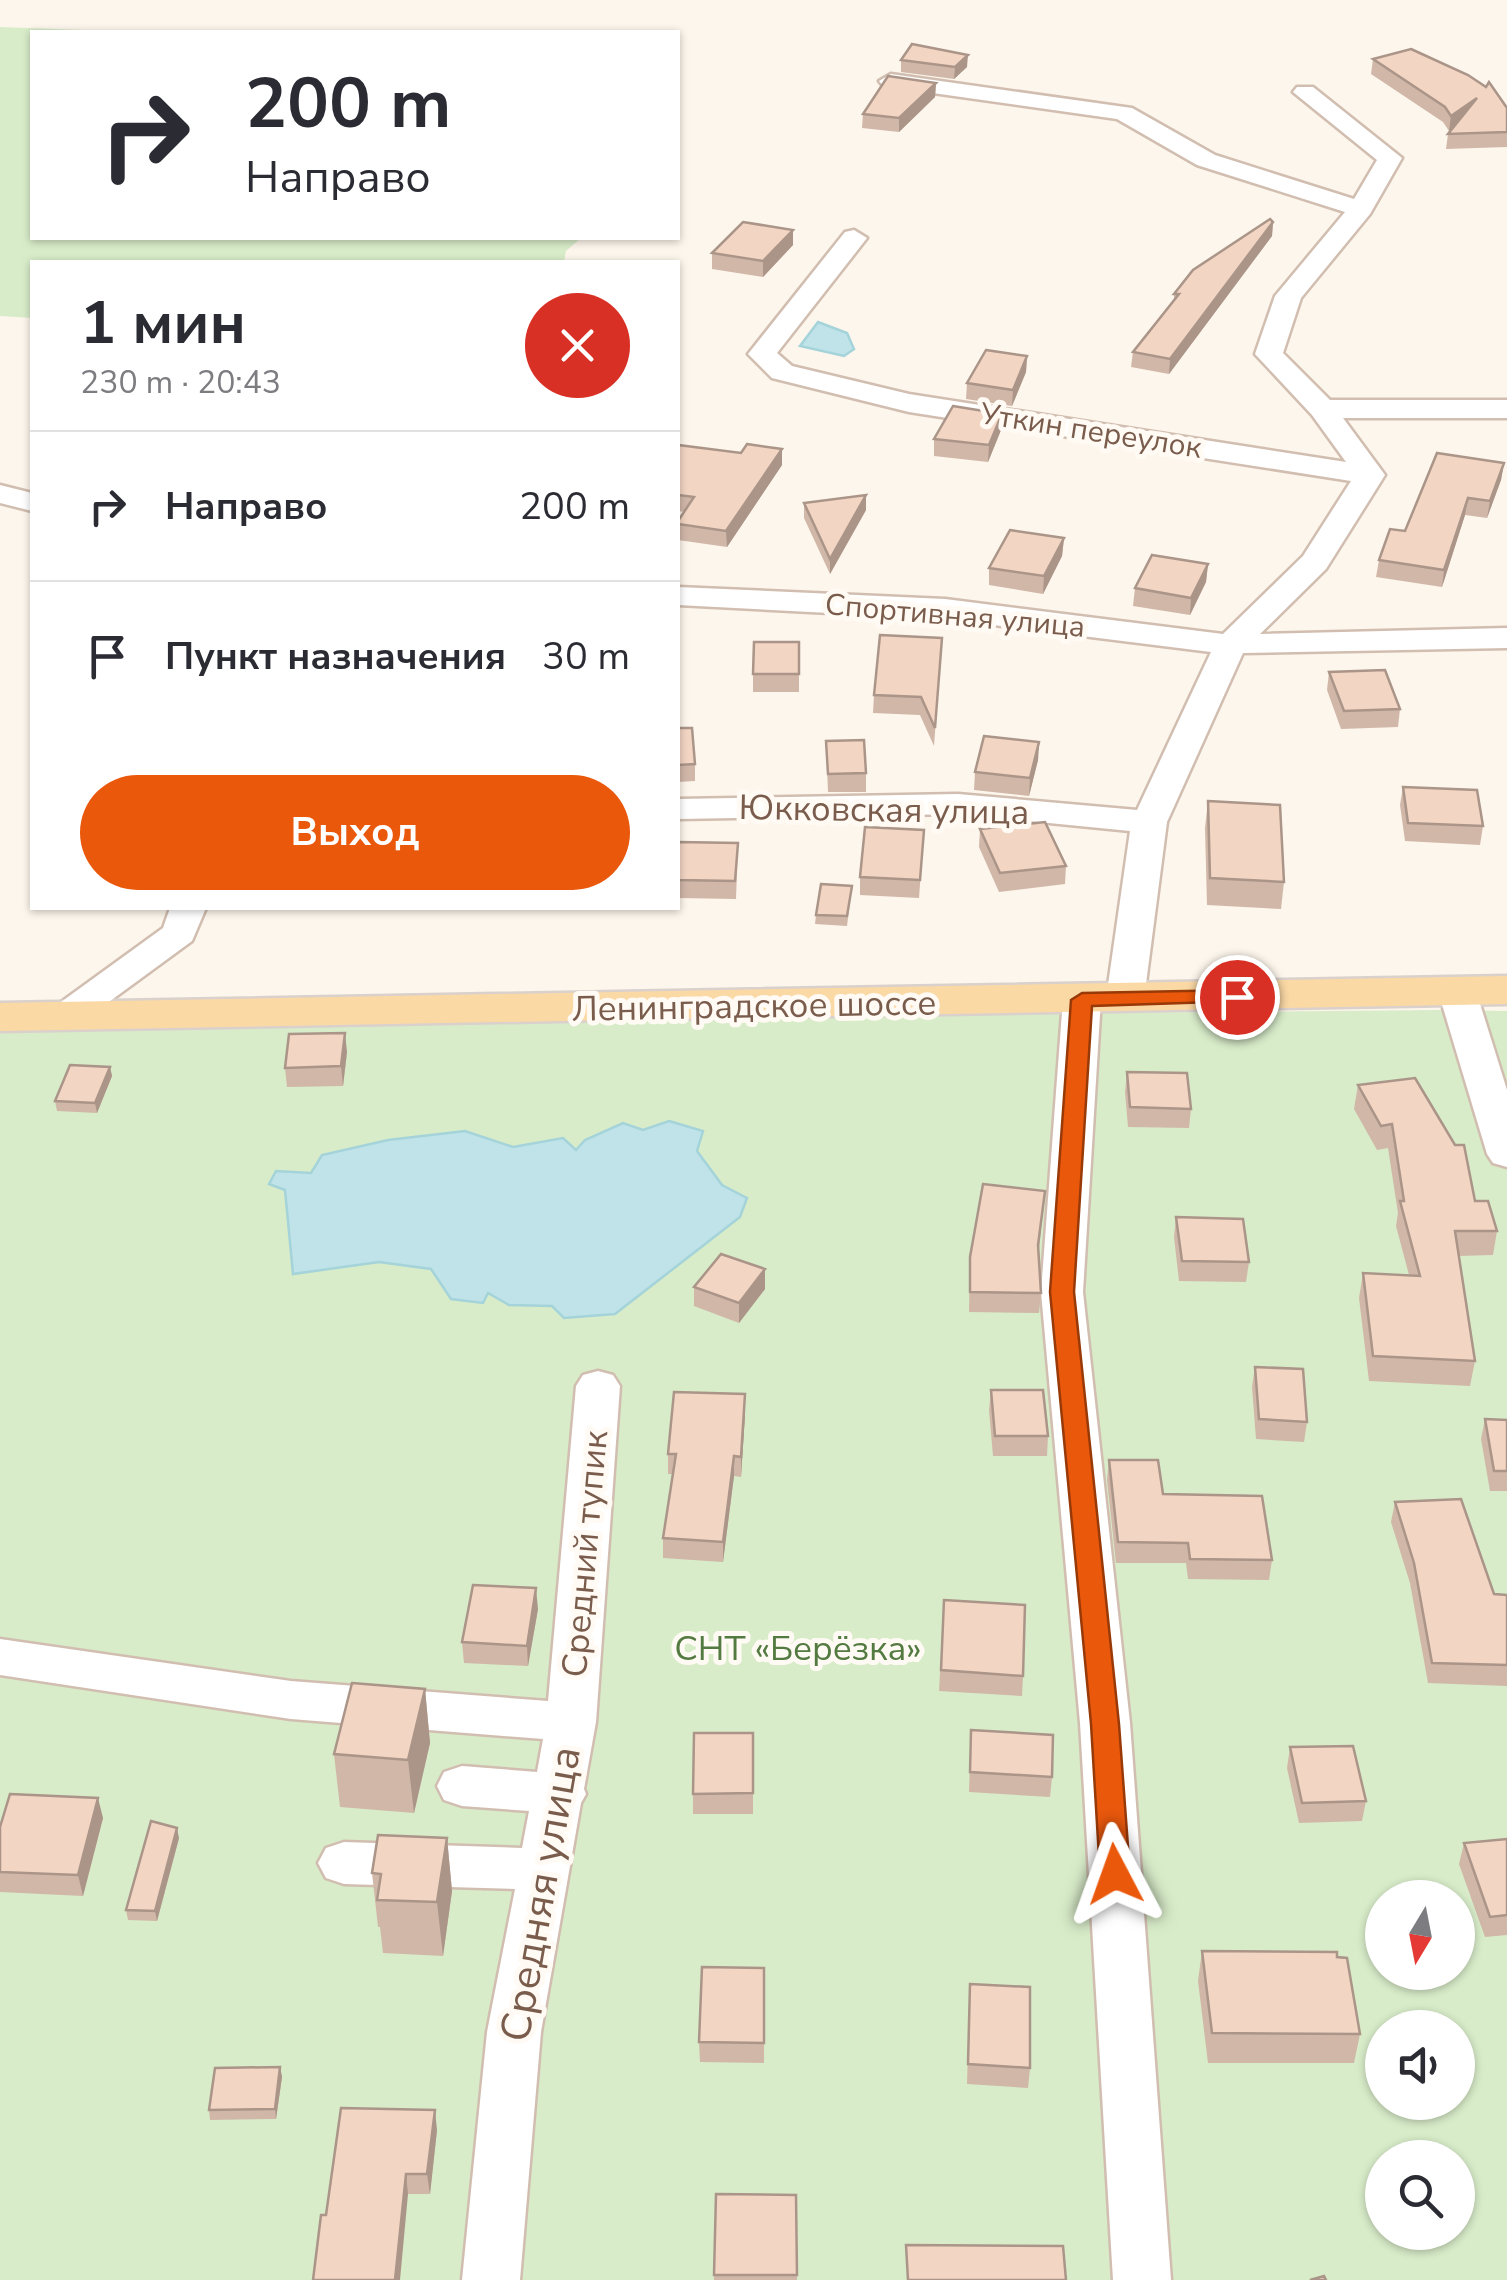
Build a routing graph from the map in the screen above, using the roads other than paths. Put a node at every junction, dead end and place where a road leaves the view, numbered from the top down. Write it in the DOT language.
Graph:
graph roads {
  1 [pos="891,81"];
  2 [pos="1305,92"];
  3 [pos="1361,209"];
  4 [pos="854,238"];
  5 [pos="1507,409"];
  6 [pos="1322,410"];
  7 [pos="1370,475"];
  8 [pos="0,494"];
  9 [pos="30,502"];
  10 [pos="680,596"];
  11 [pos="1507,638"];
  12 [pos="1231,644"];
  13 [pos="680,809"];
  14 [pos="1149,822"];
  15 [pos="187,910"];
  16 [pos="1507,990"];
  17 [pos="1458,991"];
  18 [pos="1104,999"];
  19 [pos="0,1016"];
  20 [pos="62,1018"];
  21 [pos="1507,1154"];
  22 [pos="598,1386"];
  23 [pos="0,1657"];
  24 [pos="572,1722"];
  25 [pos="462,1786"];
  26 [pos="561,1794"];
  27 [pos="344,1863"];
  28 [pos="546,1870"];
  29 [pos="491,2280"];
  30 [pos="1142,2280"];
  1 -- 3 [label="street"];
  2 -- 3 [label="street"];
  3 -- 6 [label="street"];
  4 -- 7 [label="street, Уткин переулок"];
  5 -- 6 [label="street"];
  6 -- 7 [label="street"];
  7 -- 12 [label="street"];
  8 -- 9 [label="street"];
  10 -- 12 [label="street, Спортивная улица"];
  11 -- 12 [label="street, Спортивная улица"];
  12 -- 14 [label="street"];
  13 -- 14 [label="street, Юкковская улица"];
  14 -- 18 [label="street"];
  15 -- 20 [label="street"];
  16 -- 17 [label="main road, Ленинградское шоссе"];
  17 -- 18 [label="main road, Ленинградское шоссе"];
  17 -- 21 [label="street"];
  18 -- 20 [label="main road, Ленинградское шоссе"];
  18 -- 30 [label="street"];
  19 -- 20 [label="main road, Ленинградское шоссе"];
  22 -- 24 [label="street, Средний тупик"];
  23 -- 24 [label="street, Средняя улица"];
  24 -- 26 [label="street, Средняя улица"];
  25 -- 26 [label="street"];
  26 -- 28 [label="street, Средняя улица"];
  27 -- 28 [label="street"];
  28 -- 29 [label="street, Средняя улица"];
}
